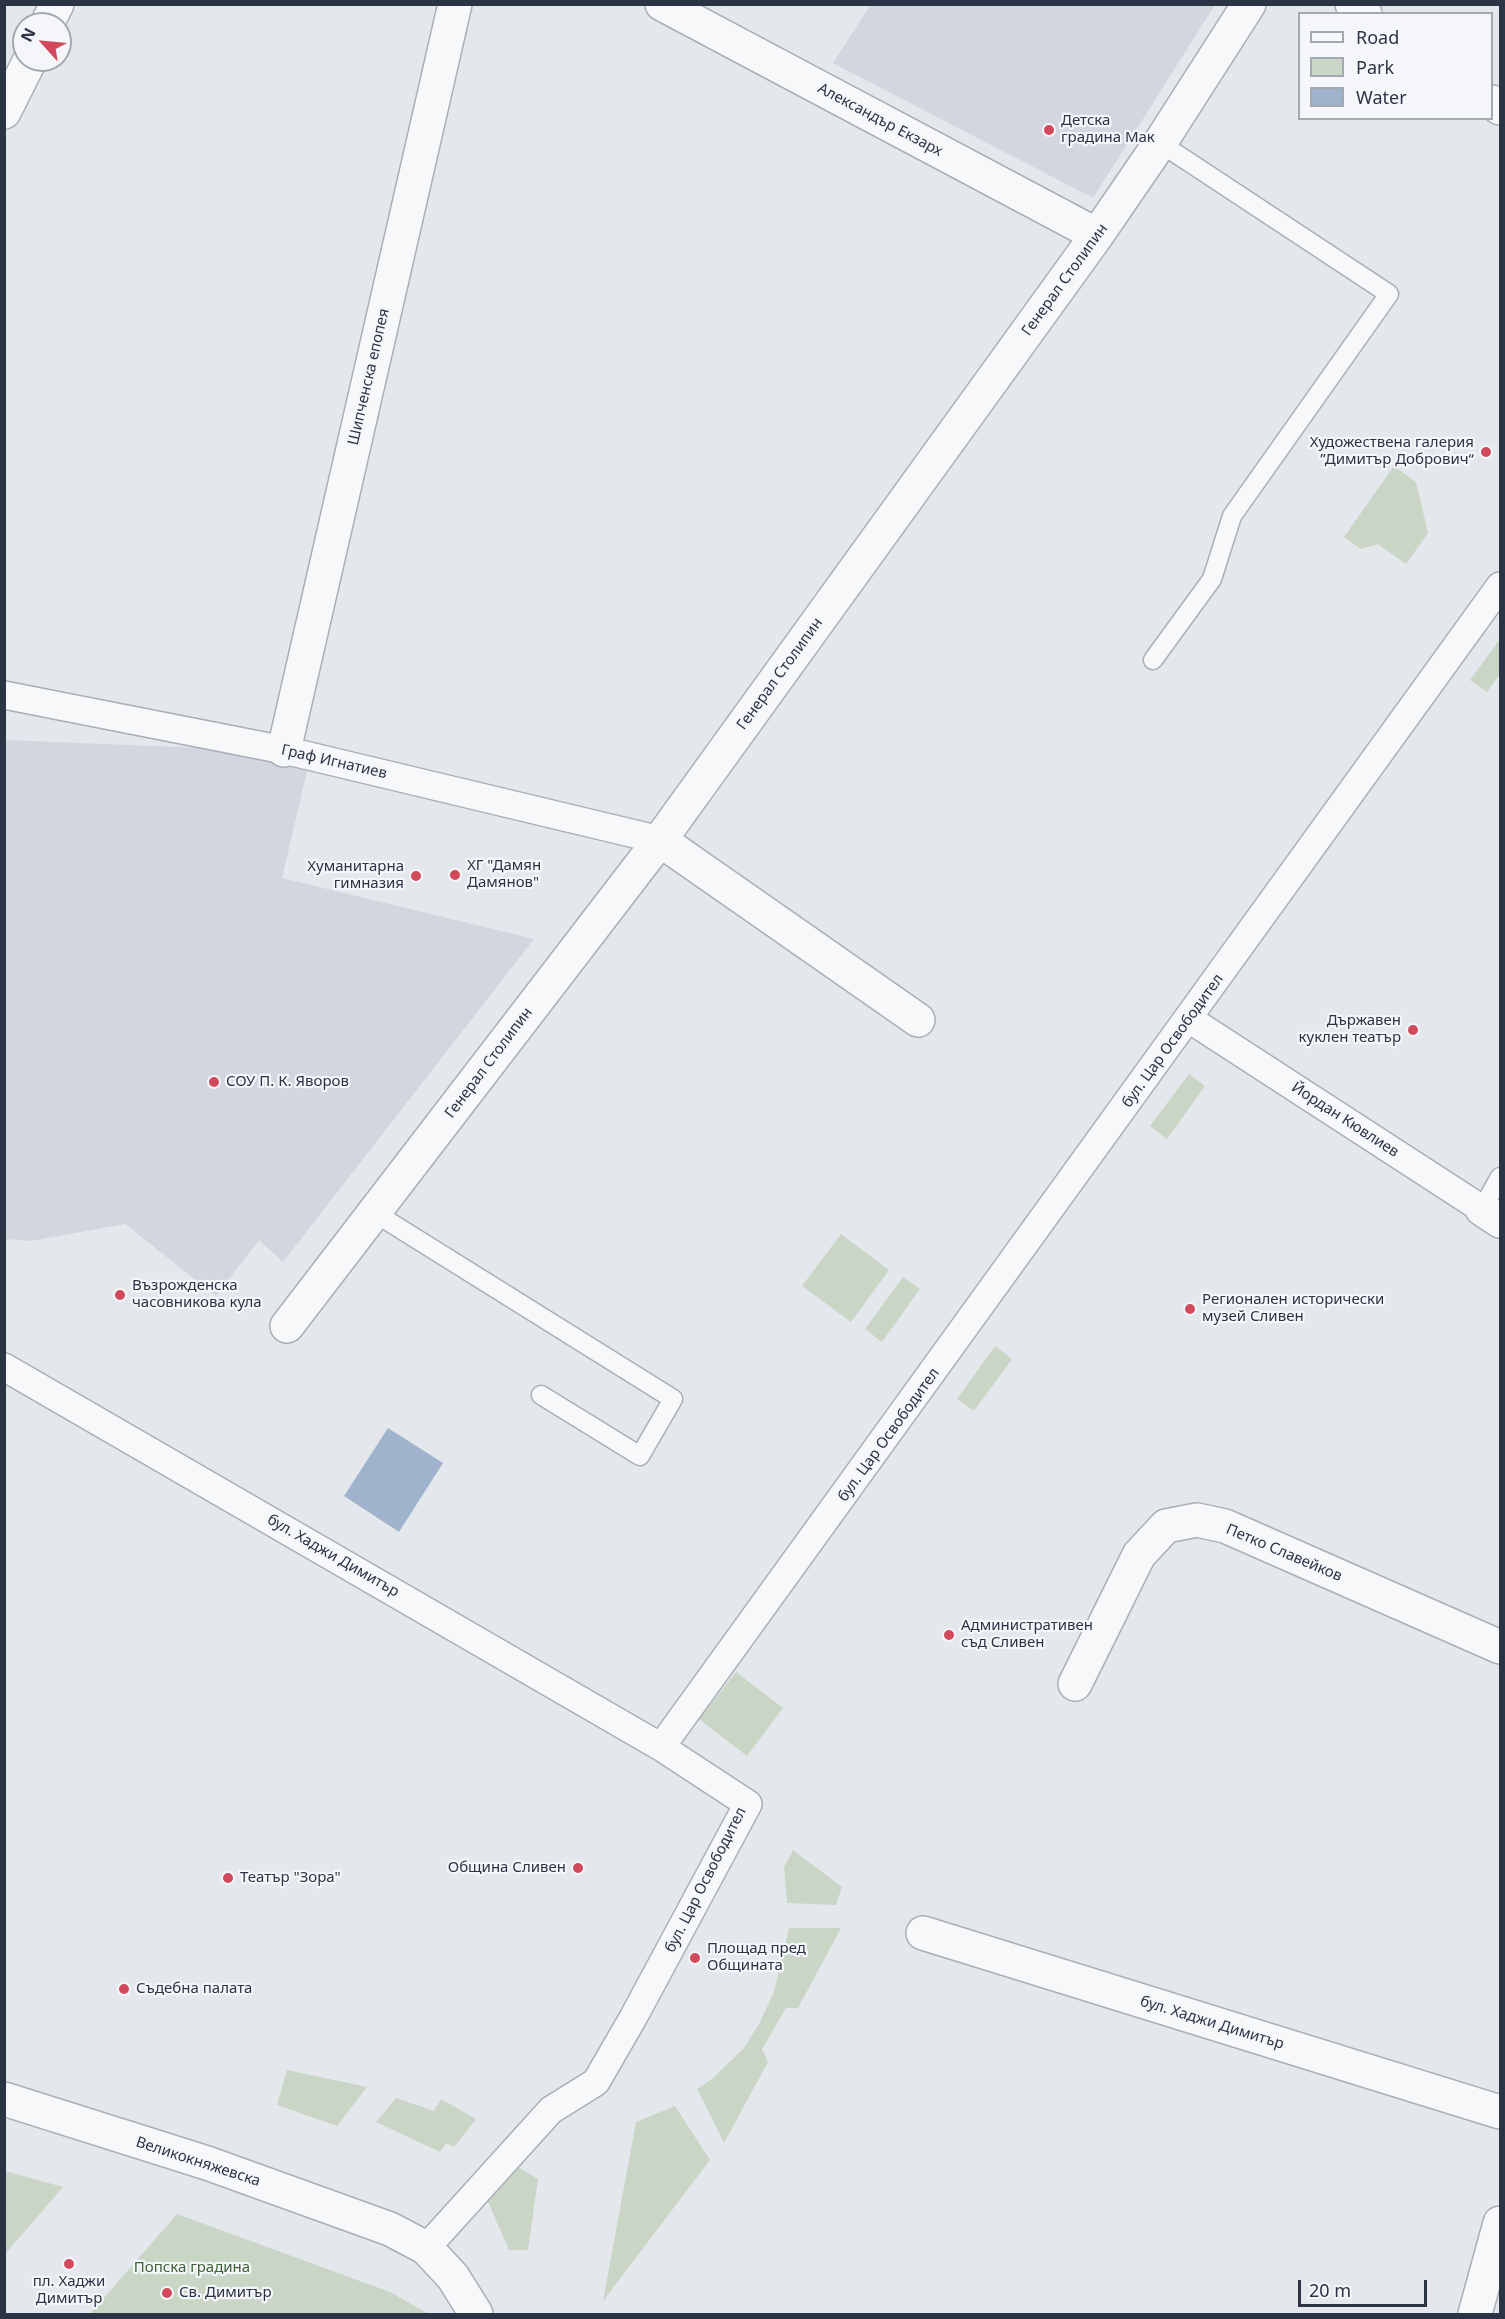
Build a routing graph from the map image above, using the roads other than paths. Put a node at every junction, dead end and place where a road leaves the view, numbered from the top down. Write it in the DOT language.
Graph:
graph roads {
  1 [pos="455,4"];
  2 [pos="662,4"];
  3 [pos="1249,4"];
  4 [pos="24,72"];
  5 [pos="4,112"];
  6 [pos="1160,143"];
  7 [pos="1097,235"];
  8 [pos="1497,597"];
  9 [pos="1153,660"];
  10 [pos="4,695"];
  11 [pos="284,750"];
  12 [pos="660,840"];
  13 [pos="1189,1019"];
  14 [pos="918,1020"];
  15 [pos="1500,1177"];
  16 [pos="375,1213"];
  17 [pos="1491,1215"];
  18 [pos="287,1326"];
  19 [pos="4,1366"];
  20 [pos="541,1395"];
  21 [pos="1500,1647"];
  22 [pos="1075,1684"];
  23 [pos="661,1747"];
  24 [pos="923,1934"];
  25 [pos="4,2099"];
  26 [pos="1500,2112"];
  27 [pos="1500,2223"];
  28 [pos="426,2248"];
  29 [pos="476,2314"];
  30 [pos="1475,2314"];
  1 -- 11 [label="street, Шипченска епопея"];
  2 -- 7 [label="street, Александър Екзарх"];
  3 -- 6 [label="street, Генерал Столипин"];
  4 -- 5 [label="street"];
  6 -- 7 [label="street, Генерал Столипин"];
  6 -- 9 [label="lane"];
  7 -- 12 [label="street, Генерал Столипин"];
  8 -- 13 [label="street, бул. Цар Освободител"];
  10 -- 11 [label="street, Граф Игнатиев"];
  11 -- 12 [label="street, Граф Игнатиев"];
  12 -- 14 [label="street"];
  12 -- 16 [label="street, Генерал Столипин"];
  13 -- 17 [label="street, Йордан Кювлиев"];
  13 -- 23 [label="street, бул. Цар Освободител"];
  15 -- 17 [label="lane"];
  16 -- 18 [label="street, Генерал Столипин"];
  16 -- 20 [label="lane"];
  19 -- 23 [label="street, бул. Хаджи Димитър"];
  21 -- 22 [label="street, Петко Славейков"];
  23 -- 28 [label="street, бул. Цар Освободител"];
  24 -- 26 [label="street, бул. Хаджи Димитър"];
  25 -- 28 [label="street, Великокняжевска"];
  27 -- 30 [label="street"];
  28 -- 29 [label="street"];
}
